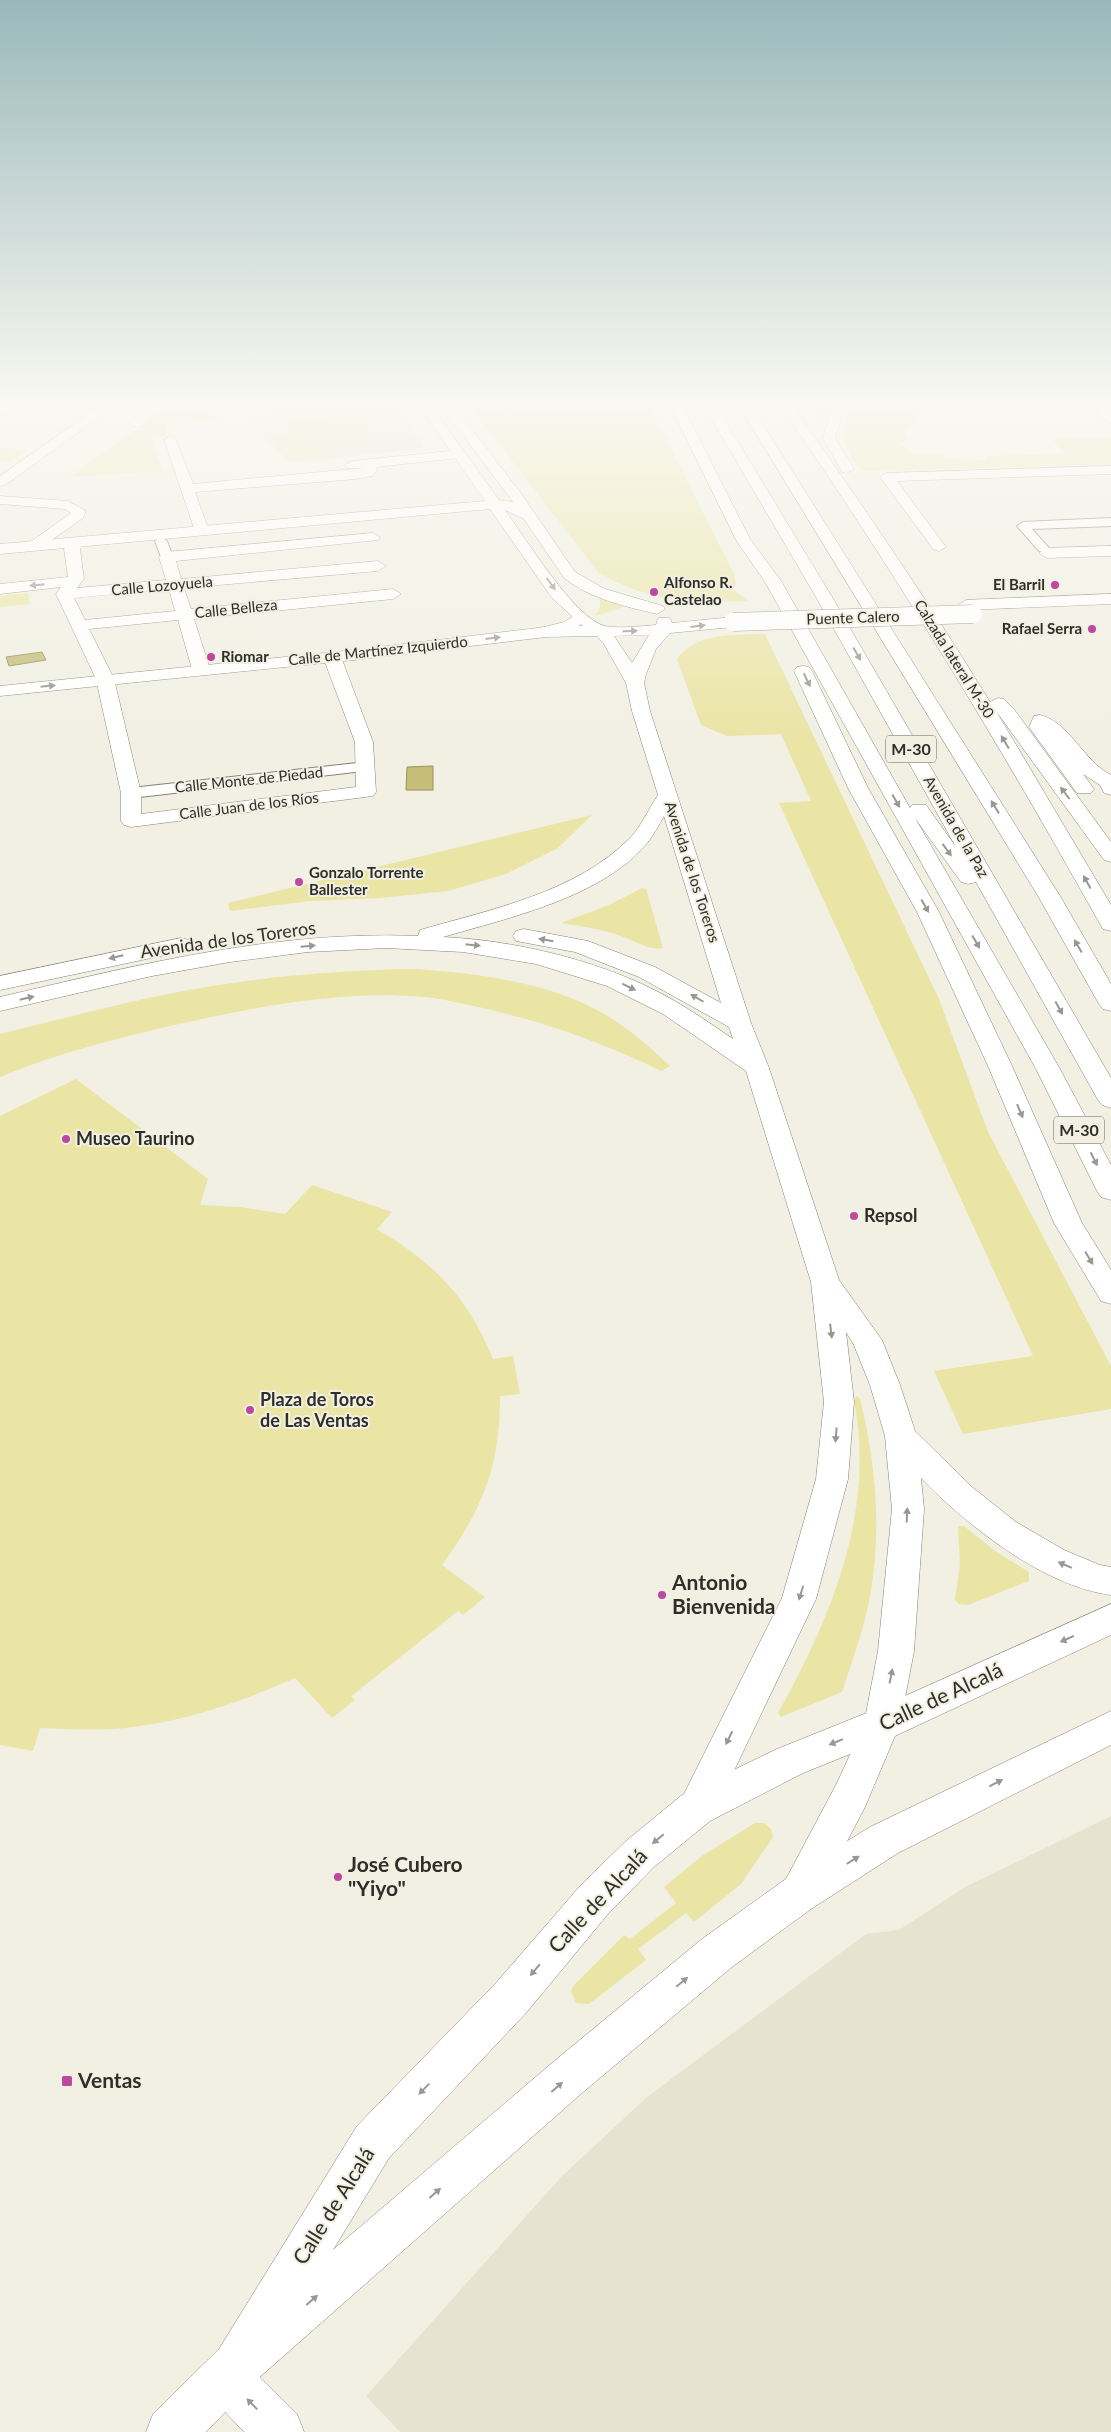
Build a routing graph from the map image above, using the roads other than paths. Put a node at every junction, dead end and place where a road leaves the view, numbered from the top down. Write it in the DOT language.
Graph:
graph roads {
  1 [pos="78,514"];
  2 [pos="196,514"];
  3 [pos="381,514"];
  4 [pos="501,514"];
  5 [pos="730,514"];
  6 [pos="775,514"];
  7 [pos="813,514"];
  8 [pos="861,514"];
  9 [pos="873,514"];
  10 [pos="914,514"];
  11 [pos="528,516"];
  12 [pos="365,522"];
  13 [pos="1111,522"];
  14 [pos="202,531"];
  15 [pos="373,537"];
  16 [pos="743,540"];
  17 [pos="161,541"];
  18 [pos="77,543"];
  19 [pos="34,546"];
  20 [pos="939,547"];
  21 [pos="0,549"];
  22 [pos="1045,551"];
  23 [pos="1111,551"];
  24 [pos="167,557"];
  25 [pos="892,559"];
  26 [pos="75,581"];
  27 [pos="576,581"];
  28 [pos="174,585"];
  29 [pos="0,589"];
  30 [pos="64,594"];
  31 [pos="392,594"];
  32 [pos="1111,599"];
  33 [pos="1111,608"];
  34 [pos="657,609"];
  35 [pos="969,609"];
  36 [pos="184,614"];
  37 [pos="580,617"];
  38 [pos="731,618"];
  39 [pos="80,625"];
  40 [pos="664,630"];
  41 [pos="601,631"];
  42 [pos="546,632"];
  43 [pos="332,657"];
  44 [pos="954,659"];
  45 [pos="201,669"];
  46 [pos="105,679"];
  47 [pos="635,683"];
  48 [pos="0,691"];
  49 [pos="837,698"];
  50 [pos="1064,764"];
  51 [pos="366,767"];
  52 [pos="1085,767"];
  53 [pos="1110,779"];
  54 [pos="1084,789"];
  55 [pos="131,793"];
  56 [pos="668,794"];
  57 [pos="1095,832"];
  58 [pos="1111,856"];
  59 [pos="1111,924"];
  60 [pos="460,926"];
  61 [pos="389,942"];
  62 [pos="0,983"];
  63 [pos="1048,989"];
  64 [pos="0,1004"];
  65 [pos="1111,1004"];
  66 [pos="739,1023"];
  67 [pos="757,1068"];
  68 [pos="1111,1100"];
  69 [pos="1111,1191"];
  70 [pos="825,1282"];
  71 [pos="1111,1294"];
  72 [pos="901,1436"];
  73 [pos="1111,1581"];
  74 [pos="1111,1619"];
  75 [pos="882,1724"];
  76 [pos="1111,1727"];
  77 [pos="696,1808"];
  78 [pos="797,1895"];
  79 [pos="230,2371"];
  80 [pos="171,2432"];
  81 [pos="279,2432"];
  1 -- 19 [label="main road"];
  2 -- 14 [label="main road"];
  3 -- 14 [label="main road"];
  4 -- 37 [label="main road, one-way"];
  5 -- 16 [label="main road, M-30"];
  6 -- 63 [label="main road, Avenida de la Paz / M-30, one-way"];
  65 -- 7 [label="main road, M-30, one-way"];
  8 -- 25 [label="main road, Calzada lateral M-30"];
  9 -- 25 [label="main road"];
  10 -- 20 [label="main road"];
  11 -- 27 [label="main road"];
  12 -- 15 [label="main road"];
  13 -- 22 [label="street"];
  14 -- 18 [label="main road"];
  15 -- 24 [label="main road"];
  15 -- 28 [label="main road, Calle Lozoyuela"];
  16 -- 49 [label="main road, M-30"];
  16 -- 71 [label="main road, one-way"];
  17 -- 24 [label="street"];
  18 -- 19 [label="main road"];
  18 -- 26 [label="main road"];
  19 -- 21 [label="main road"];
  22 -- 23 [label="main road"];
  24 -- 28 [label="main road"];
  25 -- 44 [label="main road, Calzada lateral M-30"];
  26 -- 29 [label="main road, one-way"];
  26 -- 30 [label="main road"];
  27 -- 34 [label="main road"];
  27 -- 37 [label="main road"];
  28 -- 30 [label="main road, Calle Lozoyuela"];
  28 -- 36 [label="main road"];
  30 -- 39 [label="main road"];
  31 -- 36 [label="main road, Calle Belleza"];
  32 -- 35 [label="main road"];
  33 -- 35 [label="main road"];
  34 -- 38 [label="main road"];
  34 -- 40 [label="main road"];
  34 -- 41 [label="main road"];
  35 -- 38 [label="main road, Puente Calero, bridge"];
  36 -- 39 [label="main road, Calle Belleza"];
  36 -- 45 [label="main road"];
  37 -- 41 [label="main road"];
  37 -- 42 [label="main road, Calle de Martínez Izquierdo"];
  40 -- 38 [label="main road, Calle de Martínez Izquierdo, one-way"];
  39 -- 46 [label="main road"];
  41 -- 40 [label="main road, Calle de Martínez Izquierdo, one-way"];
  40 -- 47 [label="main road"];
  41 -- 42 [label="main road, Calle de Martínez Izquierdo"];
  41 -- 47 [label="main road"];
  43 -- 42 [label="main road, Calle de Martínez Izquierdo, one-way"];
  43 -- 45 [label="main road, Calle de Martínez Izquierdo"];
  43 -- 51 [label="main road"];
  57 -- 44 [label="main road, one-way"];
  59 -- 44 [label="main road, Calzada lateral M-30, one-way"];
  45 -- 46 [label="main road, Calle de Martínez Izquierdo"];
  48 -- 46 [label="main road, Calle de Martínez Izquierdo, one-way"];
  46 -- 55 [label="main road"];
  47 -- 56 [label="main road"];
  49 -- 63 [label="main road, M-30, one-way"];
  49 -- 69 [label="main road, M-30, one-way"];
  50 -- 52 [label="main road"];
  50 -- 52 [label="main road"];
  50 -- 54 [label="main road"];
  51 -- 55 [label="street, Calle Monte de Piedad"];
  51 -- 55 [label="main road, Calle Juan de los Ríos"];
  52 -- 53 [label="main road"];
  53 -- 54 [label="main road"];
  54 -- 57 [label="main road"];
  56 -- 60 [label="main road, Avenida de los Toreros"];
  56 -- 66 [label="main road, Avenida de los Toreros"];
  57 -- 58 [label="main road"];
  60 -- 61 [label="main road, Avenida de los Toreros"];
  60 -- 62 [label="main road, Avenida de los Toreros, one-way"];
  66 -- 60 [label="main road, Avenida de los Toreros, one-way"];
  64 -- 61 [label="main road, Avenida de los Toreros, one-way"];
  61 -- 67 [label="main road, Avenida de los Toreros, one-way"];
  63 -- 68 [label="main road, Avenida de la Paz / M-30, one-way"];
  66 -- 67 [label="main road, Avenida de los Toreros"];
  67 -- 70 [label="main road, Avenida de los Toreros"];
  70 -- 72 [label="main road, Avenida de los Toreros"];
  70 -- 77 [label="main road, Avenida de los Toreros, one-way"];
  73 -- 72 [label="main road, Avenida de los Toreros, one-way"];
  75 -- 72 [label="main road, Avenida de los Toreros, one-way"];
  74 -- 75 [label="main road, Calle de Alcalá, one-way"];
  75 -- 77 [label="main road, Calle de Alcalá, one-way"];
  75 -- 78 [label="main road, Avenida de los Toreros"];
  78 -- 76 [label="main road, Calle de Alcalá, one-way"];
  77 -- 79 [label="main road, Calle de Alcalá, one-way"];
  79 -- 78 [label="main road, Calle de Alcalá, one-way"];
  79 -- 80 [label="main road, Calle de Alcalá"];
  81 -- 79 [label="main road, one-way"];
}
